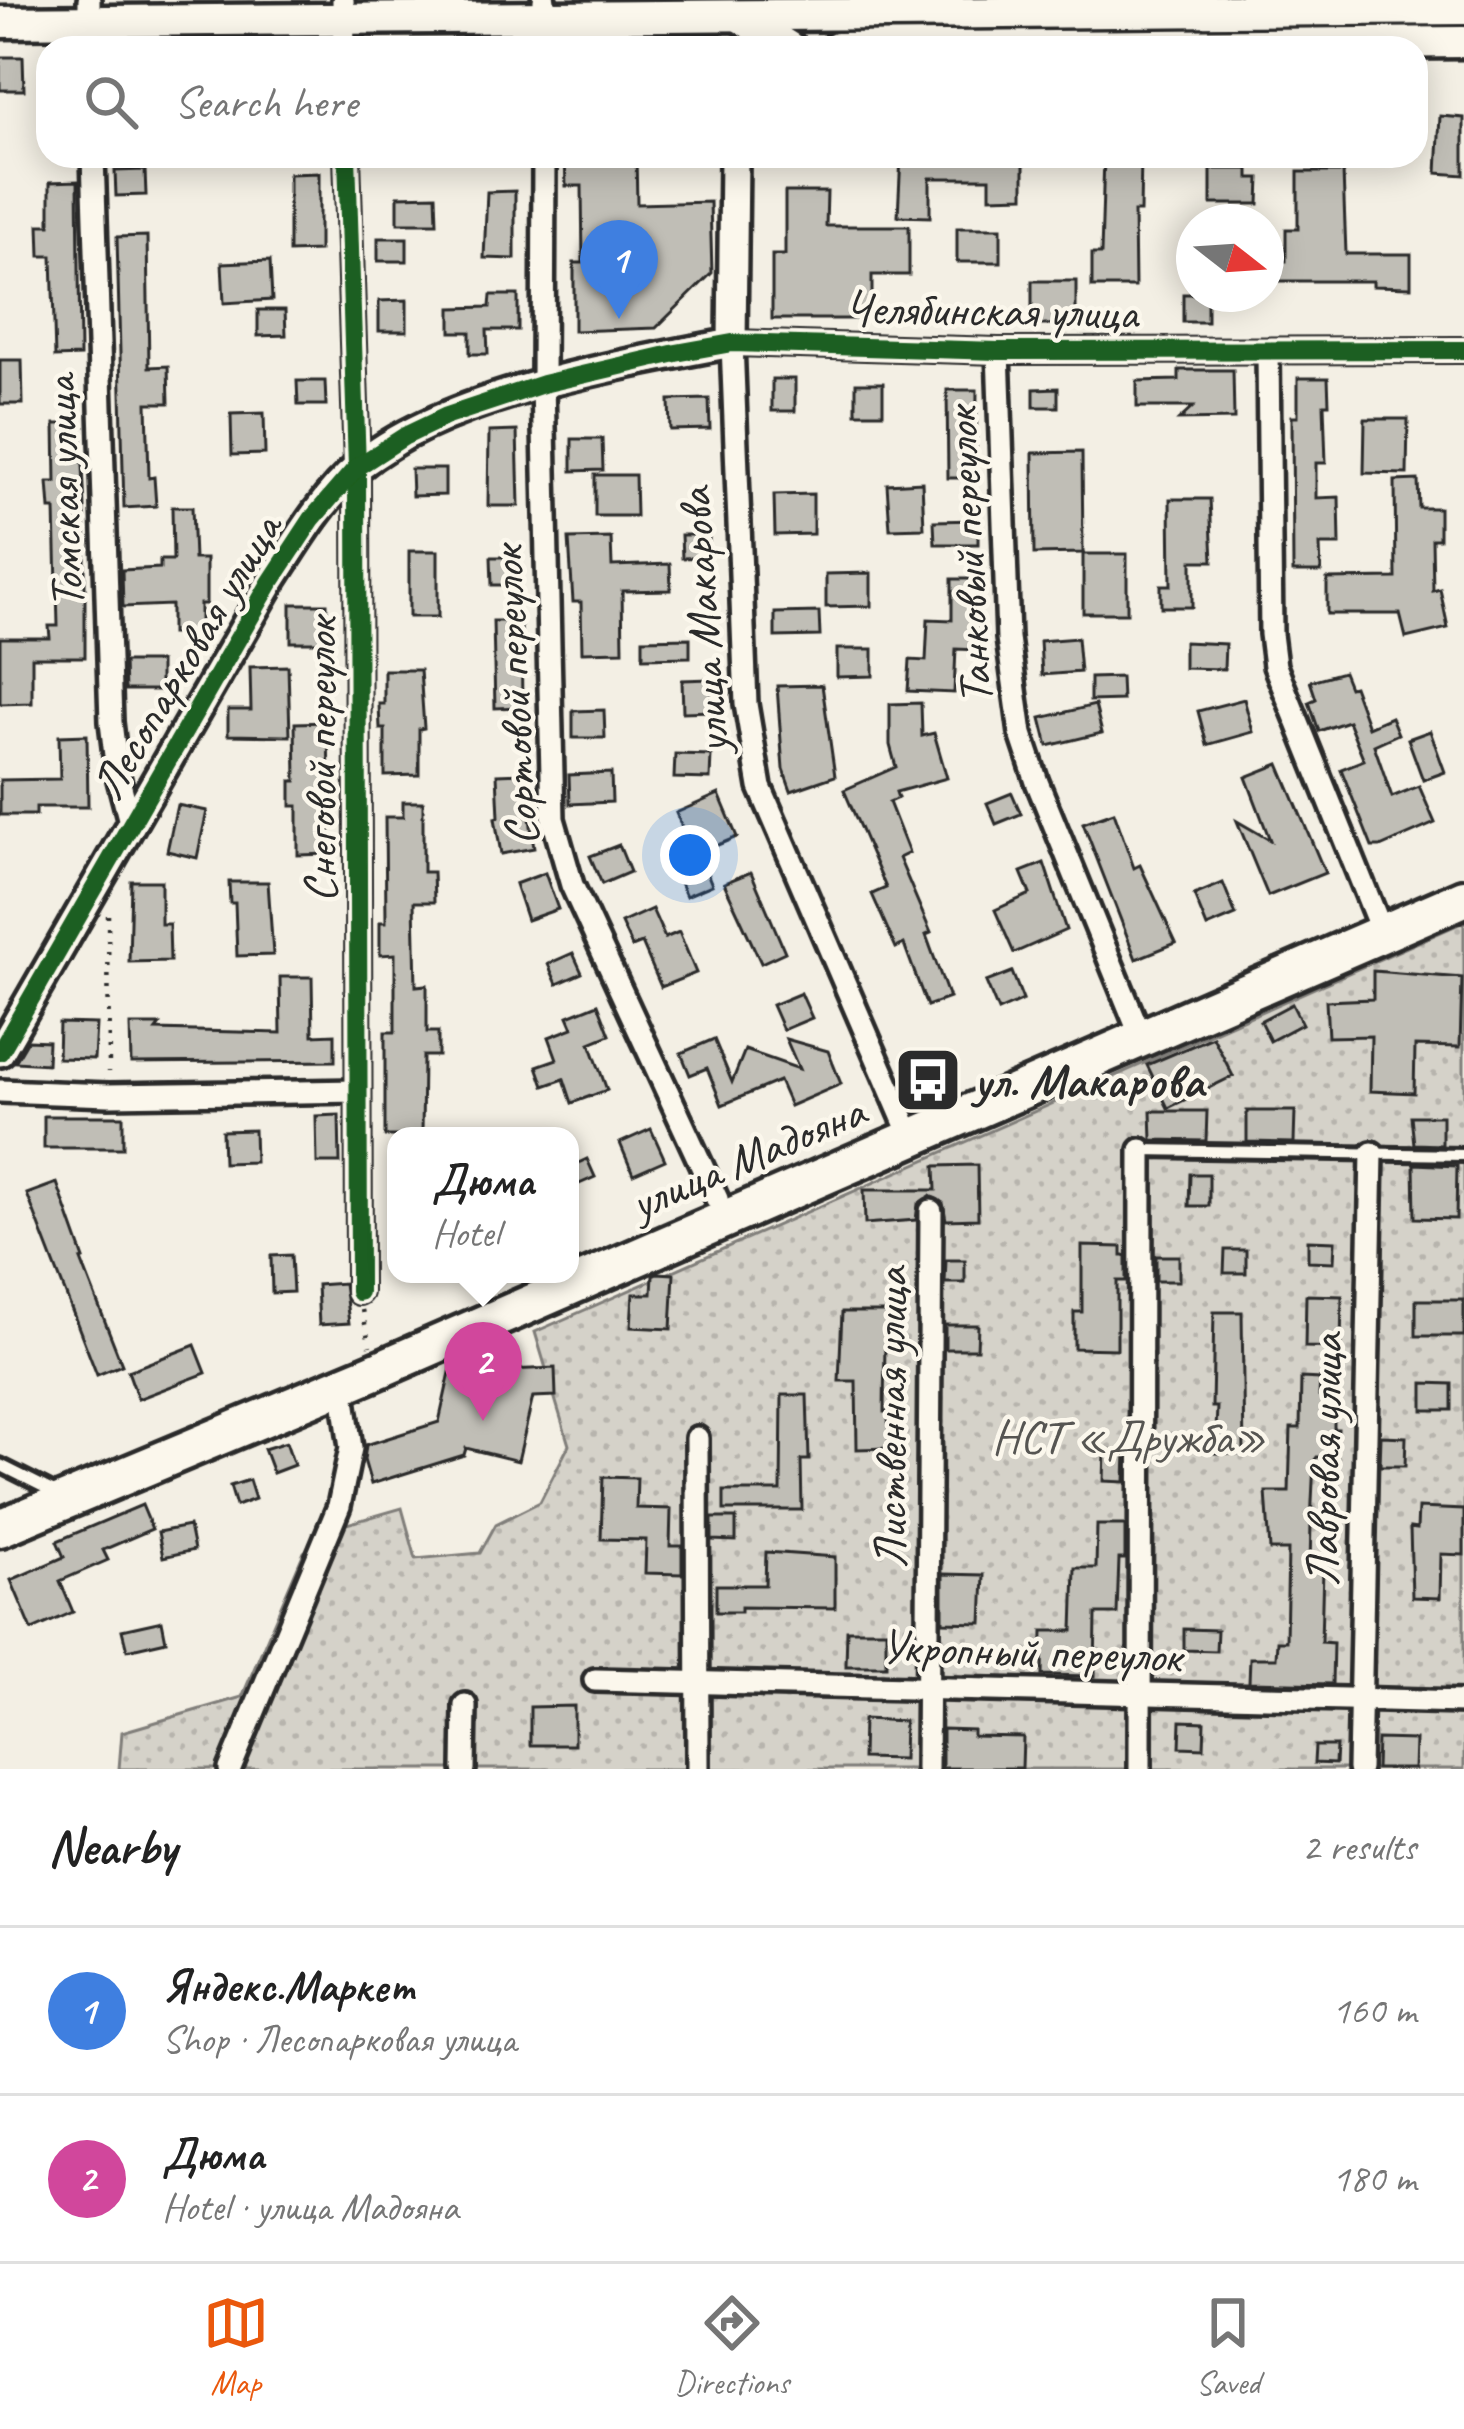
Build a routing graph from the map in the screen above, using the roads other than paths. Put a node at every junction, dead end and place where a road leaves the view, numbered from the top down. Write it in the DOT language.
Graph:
graph roads {
  1 [pos="544,7"];
  2 [pos="343,8"];
  3 [pos="738,8"];
  4 [pos="1464,9"];
  5 [pos="0,22"];
  6 [pos="89,22"];
  7 [pos="774,36"];
  8 [pos="1428,42"];
  9 [pos="1464,42"];
  10 [pos="93,168"];
  11 [pos="347,168"];
  12 [pos="544,168"];
  13 [pos="734,168"];
  14 [pos="732,343"];
  15 [pos="1464,350"];
  16 [pos="998,351"];
  17 [pos="1268,352"];
  18 [pos="543,384"];
  19 [pos="357,467"];
  20 [pos="130,822"];
  21 [pos="1464,880"];
  22 [pos="1464,898"];
  23 [pos="1376,917"];
  24 [pos="1135,1022"];
  25 [pos="0,1052"];
  26 [pos="0,1091"];
  27 [pos="358,1091"];
  28 [pos="904,1121"];
  29 [pos="1142,1150"];
  30 [pos="1372,1154"];
  31 [pos="1464,1155"];
  32 [pos="717,1198"];
  33 [pos="932,1211"];
  34 [pos="579,1263"];
  35 [pos="579,1282"];
  36 [pos="534,1283"];
  37 [pos="577,1283"];
  38 [pos="359,1292"];
  39 [pos="342,1385"];
  40 [pos="698,1438"];
  41 [pos="0,1465"];
  42 [pos="52,1491"];
  43 [pos="0,1513"];
  44 [pos="0,1528"];
  45 [pos="595,1680"];
  46 [pos="698,1683"];
  47 [pos="929,1689"];
  48 [pos="1141,1696"];
  49 [pos="1360,1699"];
  50 [pos="1464,1702"];
  51 [pos="465,1705"];
  52 [pos="230,1769"];
  53 [pos="464,1769"];
  54 [pos="698,1769"];
  55 [pos="927,1769"];
  56 [pos="1140,1769"];
  57 [pos="1359,1769"];
  1 -- 2 [label="main road"];
  1 -- 3 [label="main road"];
  2 -- 6 [label="main road"];
  3 -- 4 [label="main road"];
  3 -- 7 [label="main road"];
  5 -- 6 [label="main road"];
  8 -- 9 [label="main road"];
  10 -- 20 [label="street, Томская улица"];
  11 -- 19 [label="street, Снеговой переулок"];
  12 -- 18 [label="street, Сортовой переулок"];
  13 -- 14 [label="street, улица Макарова"];
  14 -- 16 [label="street, Челябинская улица"];
  14 -- 18 [label="street, Лесопарковая улица"];
  14 -- 28 [label="street, улица Макарова"];
  15 -- 17 [label="street, Челябинская улица"];
  16 -- 17 [label="street, Челябинская улица"];
  16 -- 24 [label="street, Танковый переулок"];
  17 -- 23 [label="street"];
  18 -- 19 [label="street, Лесопарковая улица"];
  18 -- 32 [label="street, Сортовой переулок"];
  19 -- 20 [label="street, Лесопарковая улица"];
  19 -- 27 [label="street, Снеговой переулок"];
  20 -- 25 [label="street, Лесопарковая улица"];
  21 -- 23 [label="main road, улица Мадояна"];
  22 -- 35 [label="main road, улица Мадояна"];
  23 -- 24 [label="main road, улица Мадояна"];
  24 -- 28 [label="main road, улица Мадояна"];
  26 -- 27 [label="street"];
  27 -- 38 [label="street, Снеговой переулок"];
  28 -- 32 [label="main road, улица Мадояна"];
  29 -- 30 [label="lane"];
  29 -- 48 [label="street"];
  30 -- 31 [label="lane"];
  30 -- 49 [label="street, Лавровая улица"];
  32 -- 34 [label="main road, улица Мадояна"];
  33 -- 47 [label="street, Лиственная улица"];
  36 -- 42 [label="main road"];
  37 -- 39 [label="main road, улица Мадояна"];
  39 -- 44 [label="main road, улица Мадояна"];
  39 -- 52 [label="street"];
  40 -- 46 [label="street"];
  41 -- 42 [label="lane"];
  42 -- 43 [label="main road"];
  45 -- 46 [label="street, Укропный переулок"];
  46 -- 47 [label="street, Укропный переулок"];
  46 -- 54 [label="street"];
  47 -- 48 [label="street, Укропный переулок"];
  47 -- 55 [label="street, Лиственная улица"];
  48 -- 49 [label="street, Укропный переулок"];
  48 -- 56 [label="street"];
  49 -- 50 [label="street, Укропный переулок"];
  49 -- 57 [label="street, Лавровая улица"];
  51 -- 53 [label="street"];
}
